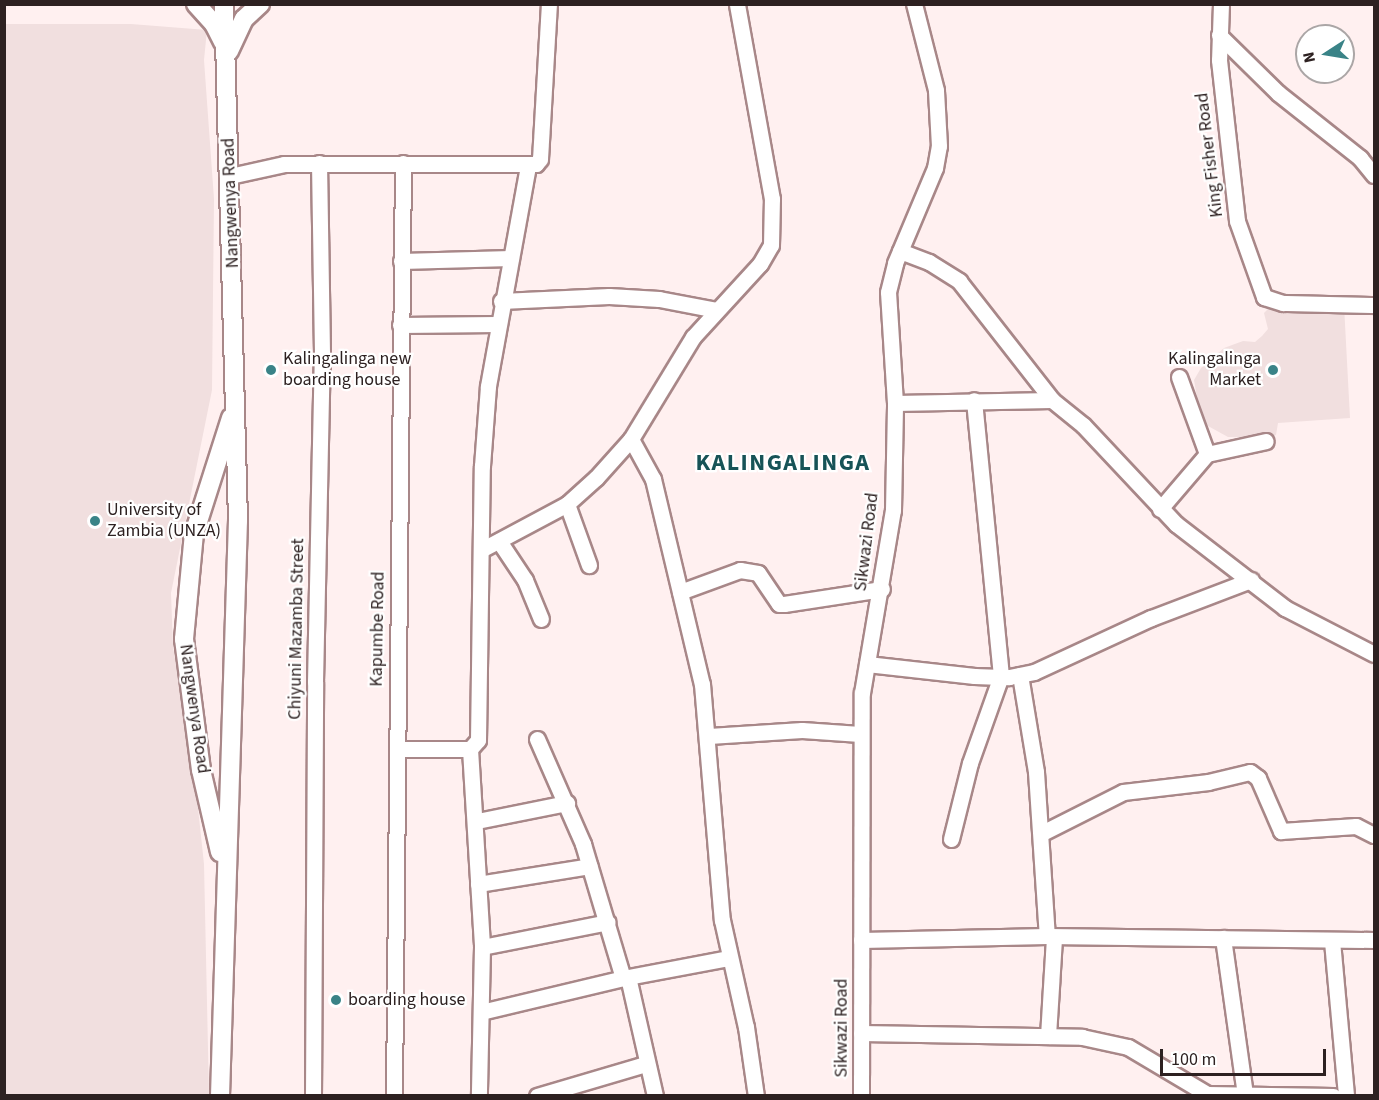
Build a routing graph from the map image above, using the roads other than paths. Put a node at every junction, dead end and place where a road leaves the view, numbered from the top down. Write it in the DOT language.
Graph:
graph roads {
  1 [pos="196,4"];
  2 [pos="224,4"];
  3 [pos="260,4"];
  4 [pos="549,4"];
  5 [pos="737,4"];
  6 [pos="914,4"];
  7 [pos="1221,4"];
  8 [pos="1219,36"];
  9 [pos="227,61"];
  10 [pos="319,163"];
  11 [pos="403,164"];
  12 [pos="528,166"];
  13 [pos="1374,175"];
  14 [pos="230,176"];
  15 [pos="900,251"];
  16 [pos="511,258"];
  17 [pos="401,261"];
  18 [pos="501,301"];
  19 [pos="1374,306"];
  20 [pos="716,310"];
  21 [pos="497,324"];
  22 [pos="399,325"];
  23 [pos="1179,377"];
  24 [pos="974,400"];
  25 [pos="1052,400"];
  26 [pos="236,401"];
  27 [pos="895,403"];
  28 [pos="631,439"];
  29 [pos="1266,441"];
  30 [pos="1207,454"];
  31 [pos="567,504"];
  32 [pos="1160,509"];
  33 [pos="500,541"];
  34 [pos="481,550"];
  35 [pos="589,565"];
  36 [pos="1251,580"];
  37 [pos="882,589"];
  38 [pos="680,592"];
  39 [pos="541,619"];
  40 [pos="1374,654"];
  41 [pos="867,664"];
  42 [pos="1020,675"];
  43 [pos="1001,676"];
  44 [pos="860,734"];
  45 [pos="709,736"];
  46 [pos="537,739"];
  47 [pos="397,749"];
  48 [pos="470,749"];
  49 [pos="567,803"];
  50 [pos="477,821"];
  51 [pos="1042,832"];
  52 [pos="1374,835"];
  53 [pos="951,839"];
  54 [pos="590,866"];
  55 [pos="226,877"];
  56 [pos="478,884"];
  57 [pos="608,922"];
  58 [pos="1051,936"];
  59 [pos="1223,938"];
  60 [pos="861,940"];
  61 [pos="1374,940"];
  62 [pos="1332,941"];
  63 [pos="482,946"];
  64 [pos="729,958"];
  65 [pos="626,978"];
  66 [pos="481,1012"];
  67 [pos="861,1033"];
  68 [pos="1048,1036"];
  69 [pos="646,1064"];
  70 [pos="220,1095"];
  71 [pos="313,1095"];
  72 [pos="394,1095"];
  73 [pos="478,1095"];
  74 [pos="537,1095"];
  75 [pos="655,1095"];
  76 [pos="756,1095"];
  77 [pos="861,1095"];
  78 [pos="1245,1095"];
  79 [pos="1333,1095"];
  80 [pos="1347,1095"];
  1 -- 9 [label="main road"];
  2 -- 9 [label="main road, Nangwenya Road"];
  3 -- 9 [label="main road"];
  4 -- 12 [label="street"];
  5 -- 20 [label="street"];
  6 -- 15 [label="street, Sikwazi Road"];
  7 -- 8 [label="street, King Fisher Road"];
  8 -- 13 [label="street"];
  8 -- 19 [label="street, King Fisher Road"];
  9 -- 14 [label="main road, Nangwenya Road"];
  10 -- 11 [label="street"];
  10 -- 14 [label="street"];
  10 -- 71 [label="street, Chiyuni Mazamba Street"];
  11 -- 12 [label="street"];
  11 -- 17 [label="street, Kapumbe Road"];
  12 -- 16 [label="street"];
  14 -- 26 [label="main road, Nangwenya Road"];
  15 -- 25 [label="street"];
  15 -- 27 [label="street, Sikwazi Road"];
  16 -- 17 [label="street"];
  16 -- 18 [label="street"];
  17 -- 22 [label="street, Kapumbe Road"];
  18 -- 20 [label="street"];
  18 -- 21 [label="street"];
  20 -- 28 [label="street"];
  21 -- 22 [label="street"];
  21 -- 34 [label="street"];
  22 -- 47 [label="street, Kapumbe Road"];
  23 -- 30 [label="street"];
  24 -- 25 [label="street"];
  24 -- 27 [label="street"];
  24 -- 43 [label="street"];
  25 -- 32 [label="street"];
  26 -- 55 [label="main road, Nangwenya Road"];
  26 -- 55 [label="main road, Nangwenya Road"];
  27 -- 37 [label="street, Sikwazi Road"];
  28 -- 31 [label="street"];
  28 -- 38 [label="street"];
  29 -- 30 [label="street"];
  30 -- 32 [label="street"];
  31 -- 33 [label="street"];
  31 -- 35 [label="street"];
  32 -- 36 [label="street"];
  33 -- 34 [label="street"];
  33 -- 39 [label="street"];
  34 -- 48 [label="street"];
  36 -- 40 [label="street"];
  36 -- 42 [label="street"];
  37 -- 38 [label="street"];
  37 -- 41 [label="street, Sikwazi Road"];
  38 -- 45 [label="street"];
  41 -- 43 [label="street"];
  41 -- 44 [label="street, Sikwazi Road"];
  42 -- 43 [label="street"];
  42 -- 51 [label="street"];
  43 -- 53 [label="street"];
  44 -- 45 [label="street"];
  44 -- 60 [label="street, Sikwazi Road"];
  45 -- 64 [label="street"];
  46 -- 49 [label="street"];
  47 -- 48 [label="street"];
  47 -- 72 [label="street, Kapumbe Road"];
  48 -- 50 [label="street"];
  49 -- 50 [label="street"];
  49 -- 54 [label="street"];
  50 -- 56 [label="street"];
  51 -- 52 [label="street"];
  51 -- 58 [label="street"];
  54 -- 56 [label="street"];
  54 -- 57 [label="street"];
  55 -- 70 [label="main road, Nangwenya Road"];
  56 -- 63 [label="street"];
  57 -- 63 [label="street"];
  57 -- 65 [label="street"];
  58 -- 59 [label="street"];
  58 -- 60 [label="street"];
  58 -- 68 [label="street"];
  59 -- 62 [label="street"];
  59 -- 78 [label="street"];
  60 -- 67 [label="street, Sikwazi Road"];
  61 -- 62 [label="street"];
  62 -- 80 [label="street"];
  63 -- 66 [label="street"];
  64 -- 65 [label="street"];
  64 -- 76 [label="street"];
  65 -- 66 [label="street"];
  65 -- 69 [label="street"];
  66 -- 73 [label="street"];
  67 -- 68 [label="street"];
  67 -- 77 [label="street, Sikwazi Road"];
  68 -- 78 [label="street"];
  69 -- 74 [label="street"];
  69 -- 75 [label="street"];
  78 -- 79 [label="street"];
}
